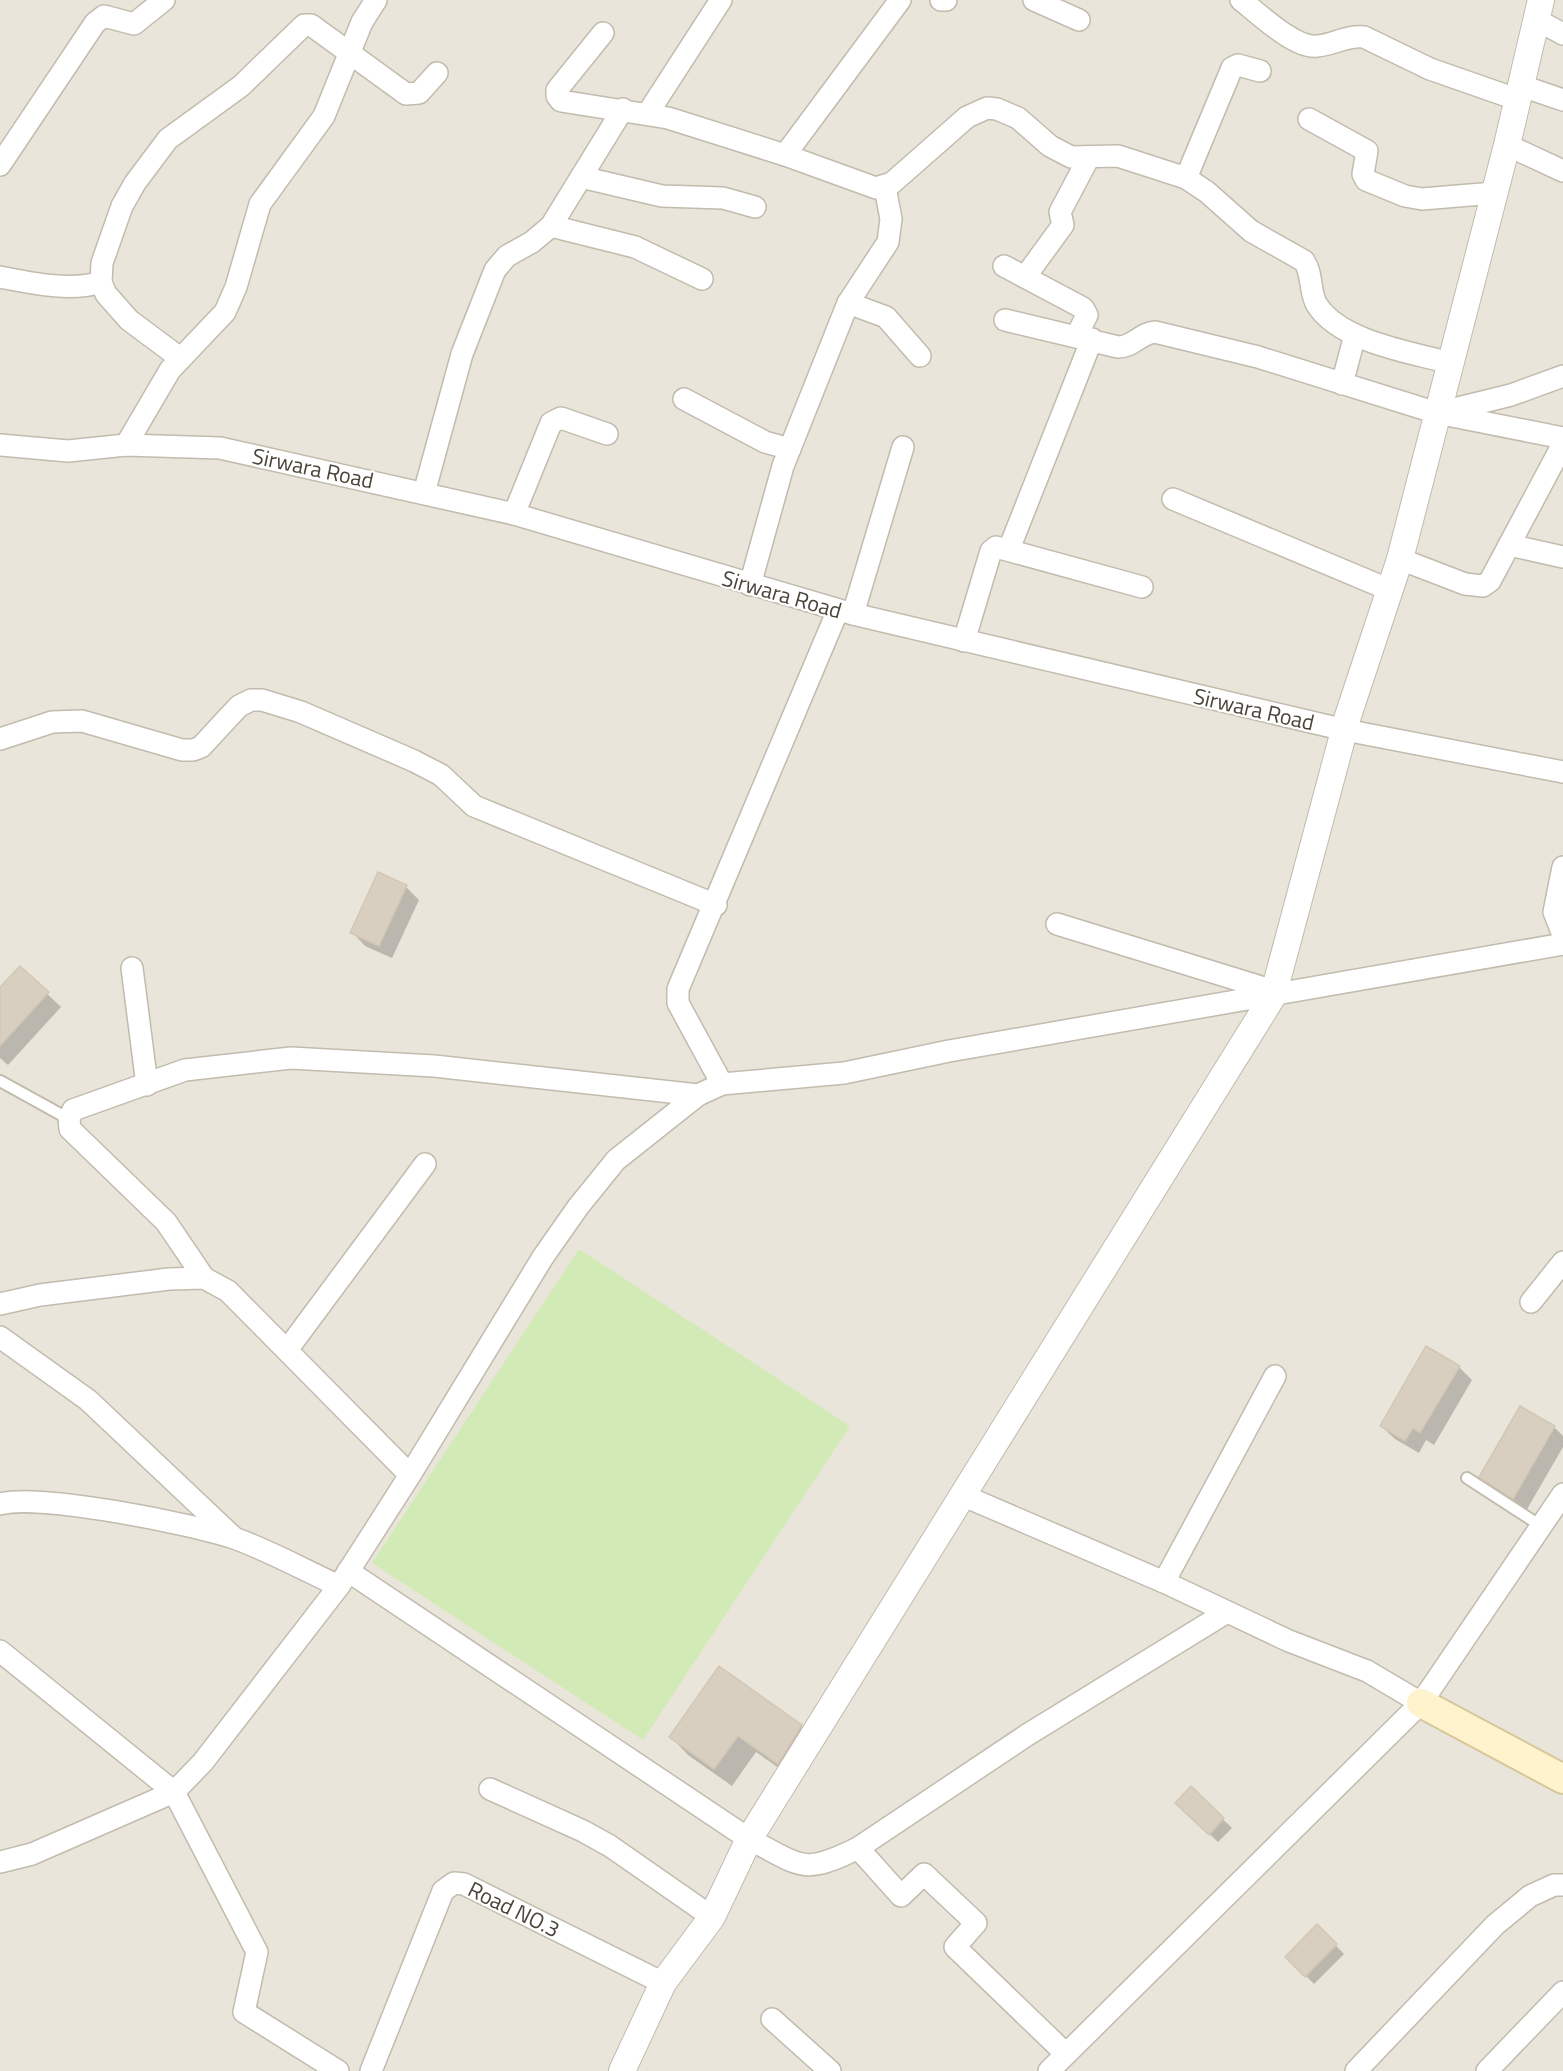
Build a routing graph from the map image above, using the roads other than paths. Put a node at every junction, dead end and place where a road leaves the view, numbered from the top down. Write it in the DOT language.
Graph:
graph roads {
  1 [pos="164,0"];
  2 [pos="376,0"];
  3 [pos="721,0"];
  4 [pos="900,0"];
  5 [pos="941,0"];
  6 [pos="946,0"];
  7 [pos="1034,0"];
  8 [pos="1241,0"];
  9 [pos="1538,10"];
  10 [pos="1078,20"];
  11 [pos="603,33"];
  12 [pos="1563,34"];
  13 [pos="350,52"];
  14 [pos="1260,71"];
  15 [pos="437,73"];
  16 [pos="1517,92"];
  17 [pos="1563,100"];
  18 [pos="622,109"];
  19 [pos="648,113"];
  20 [pos="1309,119"];
  21 [pos="1507,145"];
  22 [pos="785,155"];
  23 [pos="1089,157"];
  24 [pos="0,165"];
  25 [pos="1563,171"];
  26 [pos="581,177"];
  27 [pos="1186,178"];
  28 [pos="885,187"];
  29 [pos="1494,194"];
  30 [pos="755,207"];
  31 [pos="551,226"];
  32 [pos="1004,266"];
  33 [pos="0,277"];
  34 [pos="1025,277"];
  35 [pos="702,279"];
  36 [pos="101,282"];
  37 [pos="848,303"];
  38 [pos="1005,320"];
  39 [pos="1355,335"];
  40 [pos="1084,337"];
  41 [pos="920,356"];
  42 [pos="180,358"];
  43 [pos="1450,363"];
  44 [pos="1563,376"];
  45 [pos="1342,384"];
  46 [pos="684,399"];
  47 [pos="1437,413"];
  48 [pos="607,434"];
  49 [pos="1563,438"];
  50 [pos="1563,444"];
  51 [pos="0,445"];
  52 [pos="126,445"];
  53 [pos="903,447"];
  54 [pos="790,449"];
  55 [pos="423,493"];
  56 [pos="1173,499"];
  57 [pos="514,514"];
  58 [pos="1509,545"];
  59 [pos="1009,549"];
  60 [pos="1563,557"];
  61 [pos="1400,559"];
  62 [pos="750,585"];
  63 [pos="1142,587"];
  64 [pos="1390,590"];
  65 [pos="845,612"];
  66 [pos="964,641"];
  67 [pos="1345,730"];
  68 [pos="0,739"];
  69 [pos="1563,772"];
  70 [pos="1563,867"];
  71 [pos="716,905"];
  72 [pos="1057,924"];
  73 [pos="1563,935"];
  74 [pos="1563,944"];
  75 [pos="132,968"];
  76 [pos="1274,994"];
  77 [pos="0,1081"];
  78 [pos="722,1084"];
  79 [pos="147,1085"];
  80 [pos="698,1095"];
  81 [pos="69,1119"];
  82 [pos="425,1164"];
  83 [pos="1563,1262"];
  84 [pos="204,1278"];
  85 [pos="1531,1302"];
  86 [pos="0,1304"];
  87 [pos="0,1337"];
  88 [pos="287,1350"];
  89 [pos="1275,1376"];
  90 [pos="410,1475"];
  91 [pos="1467,1478"];
  92 [pos="1563,1494"];
  93 [pos="962,1495"];
  94 [pos="0,1504"];
  95 [pos="1541,1526"];
  96 [pos="234,1538"];
  97 [pos="344,1578"];
  98 [pos="1164,1582"];
  99 [pos="1227,1612"];
  100 [pos="0,1652"];
  101 [pos="1421,1702"];
  102 [pos="1563,1779"];
  103 [pos="490,1789"];
  104 [pos="174,1792"];
  105 [pos="749,1839"];
  106 [pos="858,1848"];
  107 [pos="0,1862"];
  108 [pos="1563,1885"];
  109 [pos="712,1917"];
  110 [pos="663,1983"];
  111 [pos="1563,1992"];
  112 [pos="772,2019"];
  113 [pos="1065,2054"];
  114 [pos="338,2071"];
  115 [pos="371,2071"];
  116 [pos="622,2071"];
  117 [pos="830,2071"];
  118 [pos="1049,2071"];
  119 [pos="1356,2071"];
  120 [pos="1487,2071"];
  1 -- 24 [label="street"];
  2 -- 13 [label="street"];
  3 -- 19 [label="street"];
  4 -- 22 [label="street"];
  5 -- 6 [label="street"];
  7 -- 10 [label="street"];
  8 -- 16 [label="street"];
  9 -- 12 [label="street"];
  9 -- 16 [label="street"];
  11 -- 18 [label="street"];
  13 -- 15 [label="street"];
  13 -- 36 [label="street"];
  13 -- 42 [label="street"];
  14 -- 27 [label="street"];
  16 -- 17 [label="street"];
  16 -- 21 [label="street"];
  18 -- 19 [label="street"];
  18 -- 26 [label="street"];
  19 -- 22 [label="street"];
  20 -- 29 [label="street"];
  21 -- 25 [label="street"];
  21 -- 29 [label="street"];
  22 -- 28 [label="street"];
  23 -- 27 [label="street"];
  23 -- 28 [label="street"];
  23 -- 34 [label="street"];
  26 -- 30 [label="street"];
  26 -- 31 [label="street"];
  27 -- 39 [label="street"];
  28 -- 37 [label="street"];
  29 -- 43 [label="street"];
  31 -- 35 [label="street"];
  31 -- 55 [label="street"];
  32 -- 34 [label="street"];
  33 -- 36 [label="street"];
  34 -- 40 [label="street"];
  36 -- 42 [label="street"];
  37 -- 41 [label="street"];
  37 -- 54 [label="street"];
  38 -- 40 [label="street"];
  39 -- 43 [label="street"];
  39 -- 45 [label="street"];
  40 -- 45 [label="street"];
  40 -- 59 [label="street"];
  42 -- 52 [label="street"];
  43 -- 47 [label="street"];
  44 -- 47 [label="street"];
  45 -- 47 [label="street"];
  46 -- 54 [label="street"];
  47 -- 49 [label="street"];
  47 -- 61 [label="street"];
  48 -- 57 [label="street"];
  50 -- 58 [label="street"];
  51 -- 52 [label="street, Sirwara Road"];
  52 -- 55 [label="street, Sirwara Road"];
  53 -- 65 [label="street"];
  54 -- 62 [label="street"];
  55 -- 57 [label="street, Sirwara Road"];
  56 -- 64 [label="street"];
  57 -- 62 [label="street, Sirwara Road"];
  58 -- 60 [label="street"];
  58 -- 61 [label="street"];
  59 -- 63 [label="street"];
  59 -- 66 [label="street"];
  61 -- 64 [label="street"];
  62 -- 65 [label="street, Sirwara Road"];
  64 -- 67 [label="street"];
  65 -- 66 [label="street, Sirwara Road"];
  65 -- 71 [label="street"];
  66 -- 67 [label="street, Sirwara Road"];
  67 -- 69 [label="street, Sirwara Road"];
  67 -- 76 [label="street"];
  68 -- 71 [label="street"];
  70 -- 73 [label="street"];
  71 -- 78 [label="street"];
  72 -- 76 [label="street"];
  74 -- 76 [label="street"];
  75 -- 79 [label="street"];
  76 -- 78 [label="street"];
  76 -- 93 [label="street"];
  77 -- 81 [label="lane"];
  78 -- 80 [label="street"];
  79 -- 80 [label="street"];
  79 -- 81 [label="street"];
  80 -- 90 [label="street"];
  81 -- 84 [label="street"];
  82 -- 88 [label="street"];
  83 -- 85 [label="street"];
  84 -- 86 [label="street"];
  84 -- 88 [label="street"];
  87 -- 96 [label="street"];
  88 -- 90 [label="street"];
  89 -- 98 [label="street"];
  90 -- 97 [label="street"];
  91 -- 95 [label="lane"];
  92 -- 95 [label="street"];
  93 -- 98 [label="street"];
  93 -- 105 [label="street"];
  94 -- 96 [label="street"];
  95 -- 101 [label="street"];
  96 -- 97 [label="street"];
  97 -- 104 [label="street"];
  97 -- 105 [label="street"];
  98 -- 99 [label="street"];
  99 -- 101 [label="street"];
  99 -- 106 [label="street"];
  100 -- 104 [label="street"];
  101 -- 102 [label="main road"];
  101 -- 113 [label="street"];
  103 -- 109 [label="street"];
  104 -- 107 [label="street"];
  104 -- 114 [label="street"];
  105 -- 106 [label="street"];
  105 -- 109 [label="street"];
  106 -- 113 [label="street"];
  108 -- 119 [label="street"];
  109 -- 110 [label="street"];
  110 -- 115 [label="street, Road NO.3"];
  110 -- 116 [label="street"];
  111 -- 120 [label="street"];
  112 -- 117 [label="street"];
  113 -- 118 [label="street"];
}
